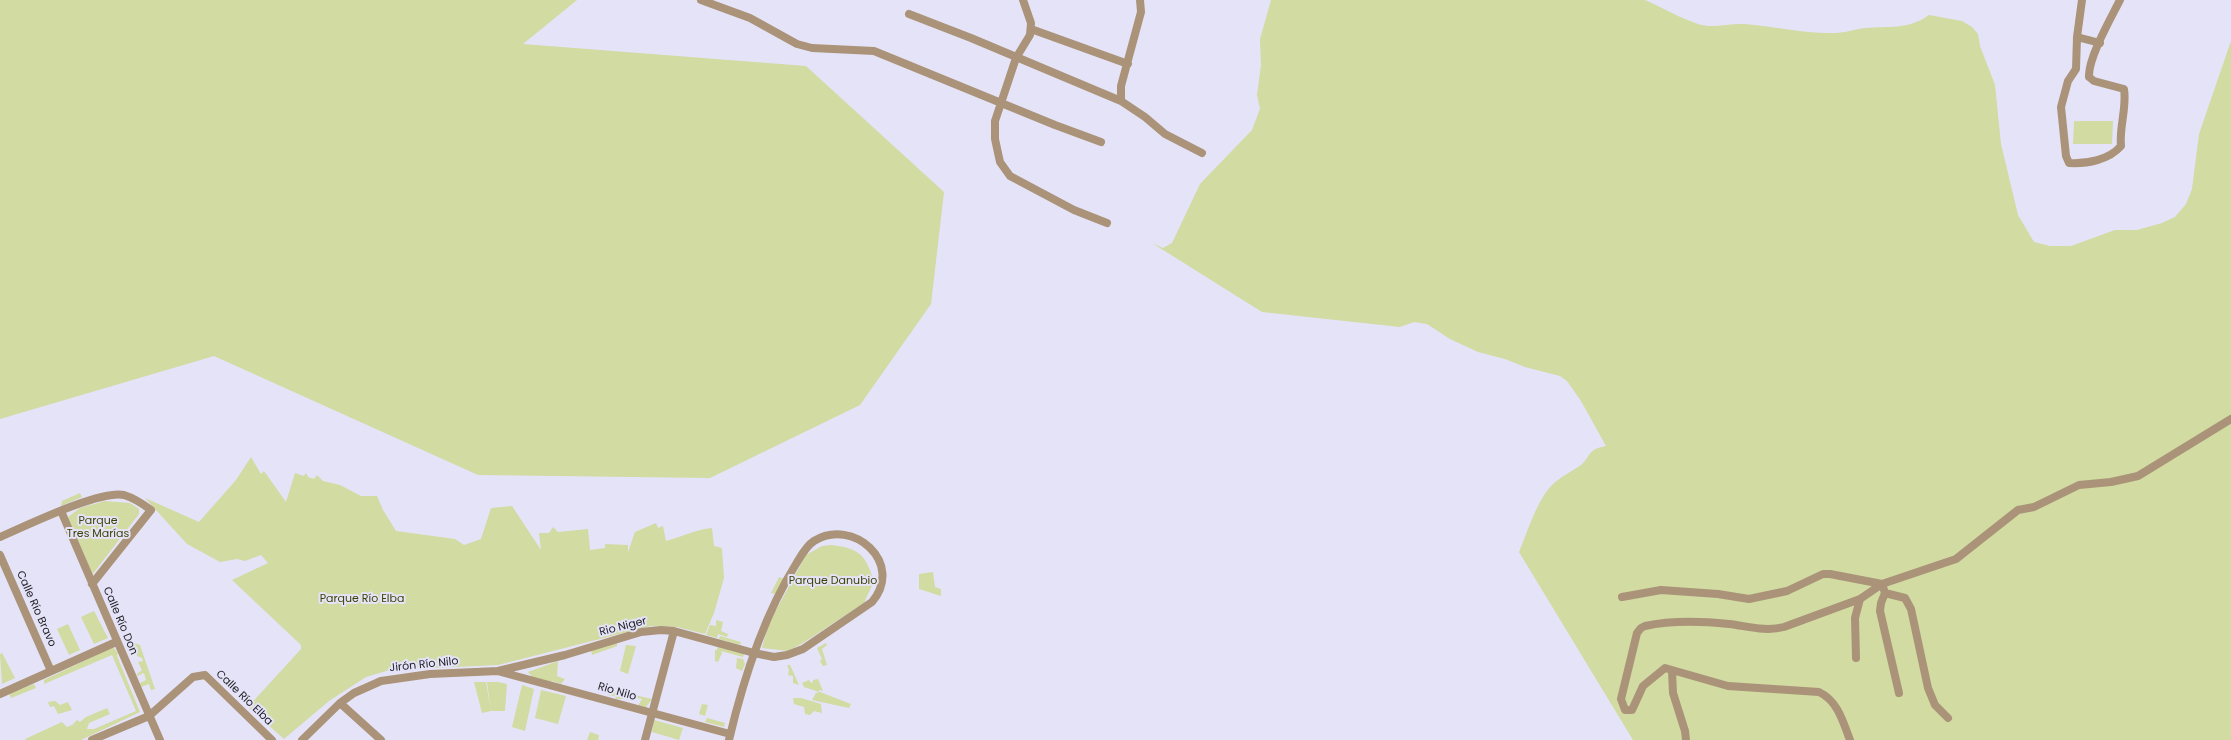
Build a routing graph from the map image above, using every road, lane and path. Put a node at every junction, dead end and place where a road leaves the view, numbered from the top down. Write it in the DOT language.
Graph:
graph roads {
  1 [pos="701,0"];
  2 [pos="1023,0"];
  3 [pos="1140,0"];
  4 [pos="2082,0"];
  5 [pos="2119,0"];
  6 [pos="909,14"];
  7 [pos="1031,29"];
  8 [pos="2077,37"];
  9 [pos="2100,43"];
  10 [pos="1016,58"];
  11 [pos="1128,64"];
  12 [pos="1121,101"];
  13 [pos="1000,103"];
  14 [pos="1101,142"];
  15 [pos="1202,153"];
  16 [pos="1107,224"];
  17 [pos="2231,419"];
  18 [pos="61,511"];
  19 [pos="0,537"];
  20 [pos="0,555"];
  21 [pos="92,584"];
  22 [pos="1882,584"];
  23 [pos="1885,593"];
  24 [pos="1622,597"];
  25 [pos="1860,598"];
  26 [pos="674,631"];
  27 [pos="116,642"];
  28 [pos="754,653"];
  29 [pos="1856,658"];
  30 [pos="498,671"];
  31 [pos="1672,671"];
  32 [pos="52,672"];
  33 [pos="1899,693"];
  34 [pos="0,694"];
  35 [pos="340,703"];
  36 [pos="652,714"];
  37 [pos="149,716"];
  38 [pos="1948,718"];
  39 [pos="113,736"];
  40 [pos="729,737"];
  41 [pos="92,740"];
  42 [pos="160,740"];
  43 [pos="272,740"];
  44 [pos="302,740"];
  45 [pos="381,740"];
  46 [pos="645,740"];
  47 [pos="1686,740"];
  48 [pos="1850,740"];
  1 -- 13 [label="street"];
  2 -- 7 [label="street"];
  3 -- 11 [label="street"];
  4 -- 8 [label="street"];
  5 -- 9 [label="street"];
  6 -- 10 [label="street"];
  7 -- 10 [label="street"];
  7 -- 11 [label="street"];
  8 -- 9 [label="street"];
  8 -- 9 [label="street"];
  10 -- 12 [label="street"];
  10 -- 13 [label="street"];
  11 -- 12 [label="street"];
  12 -- 15 [label="street"];
  13 -- 14 [label="street"];
  13 -- 16 [label="street"];
  17 -- 22 [label="street"];
  18 -- 19 [label="street"];
  18 -- 21 [label="street, Calle Río Don"];
  18 -- 21 [label="street"];
  20 -- 32 [label="street, Calle Río Bravo"];
  21 -- 27 [label="street, Calle Río Don"];
  22 -- 23 [label="street"];
  22 -- 24 [label="street"];
  22 -- 25 [label="street"];
  23 -- 33 [label="street"];
  23 -- 38 [label="street"];
  25 -- 29 [label="street"];
  25 -- 31 [label="street"];
  26 -- 28 [label="street, Rio Niger"];
  26 -- 30 [label="street, Rio Niger"];
  26 -- 36 [label="street"];
  27 -- 32 [label="street"];
  27 -- 37 [label="street, Calle Río Don"];
  28 -- 28 [label="street, Rio Niger"];
  28 -- 40 [label="street"];
  30 -- 35 [label="street, Jirón Río Nilo"];
  30 -- 36 [label="street, Rio Nilo"];
  31 -- 47 [label="street"];
  31 -- 48 [label="street"];
  32 -- 34 [label="street"];
  35 -- 44 [label="street, Jirón Río Nilo"];
  35 -- 45 [label="street"];
  36 -- 40 [label="street, Rio Nilo"];
  36 -- 46 [label="street"];
  37 -- 39 [label="street"];
  37 -- 42 [label="street, Calle Río Don"];
  37 -- 43 [label="street, Calle Río Elba"];
  39 -- 41 [label="street"];
}
